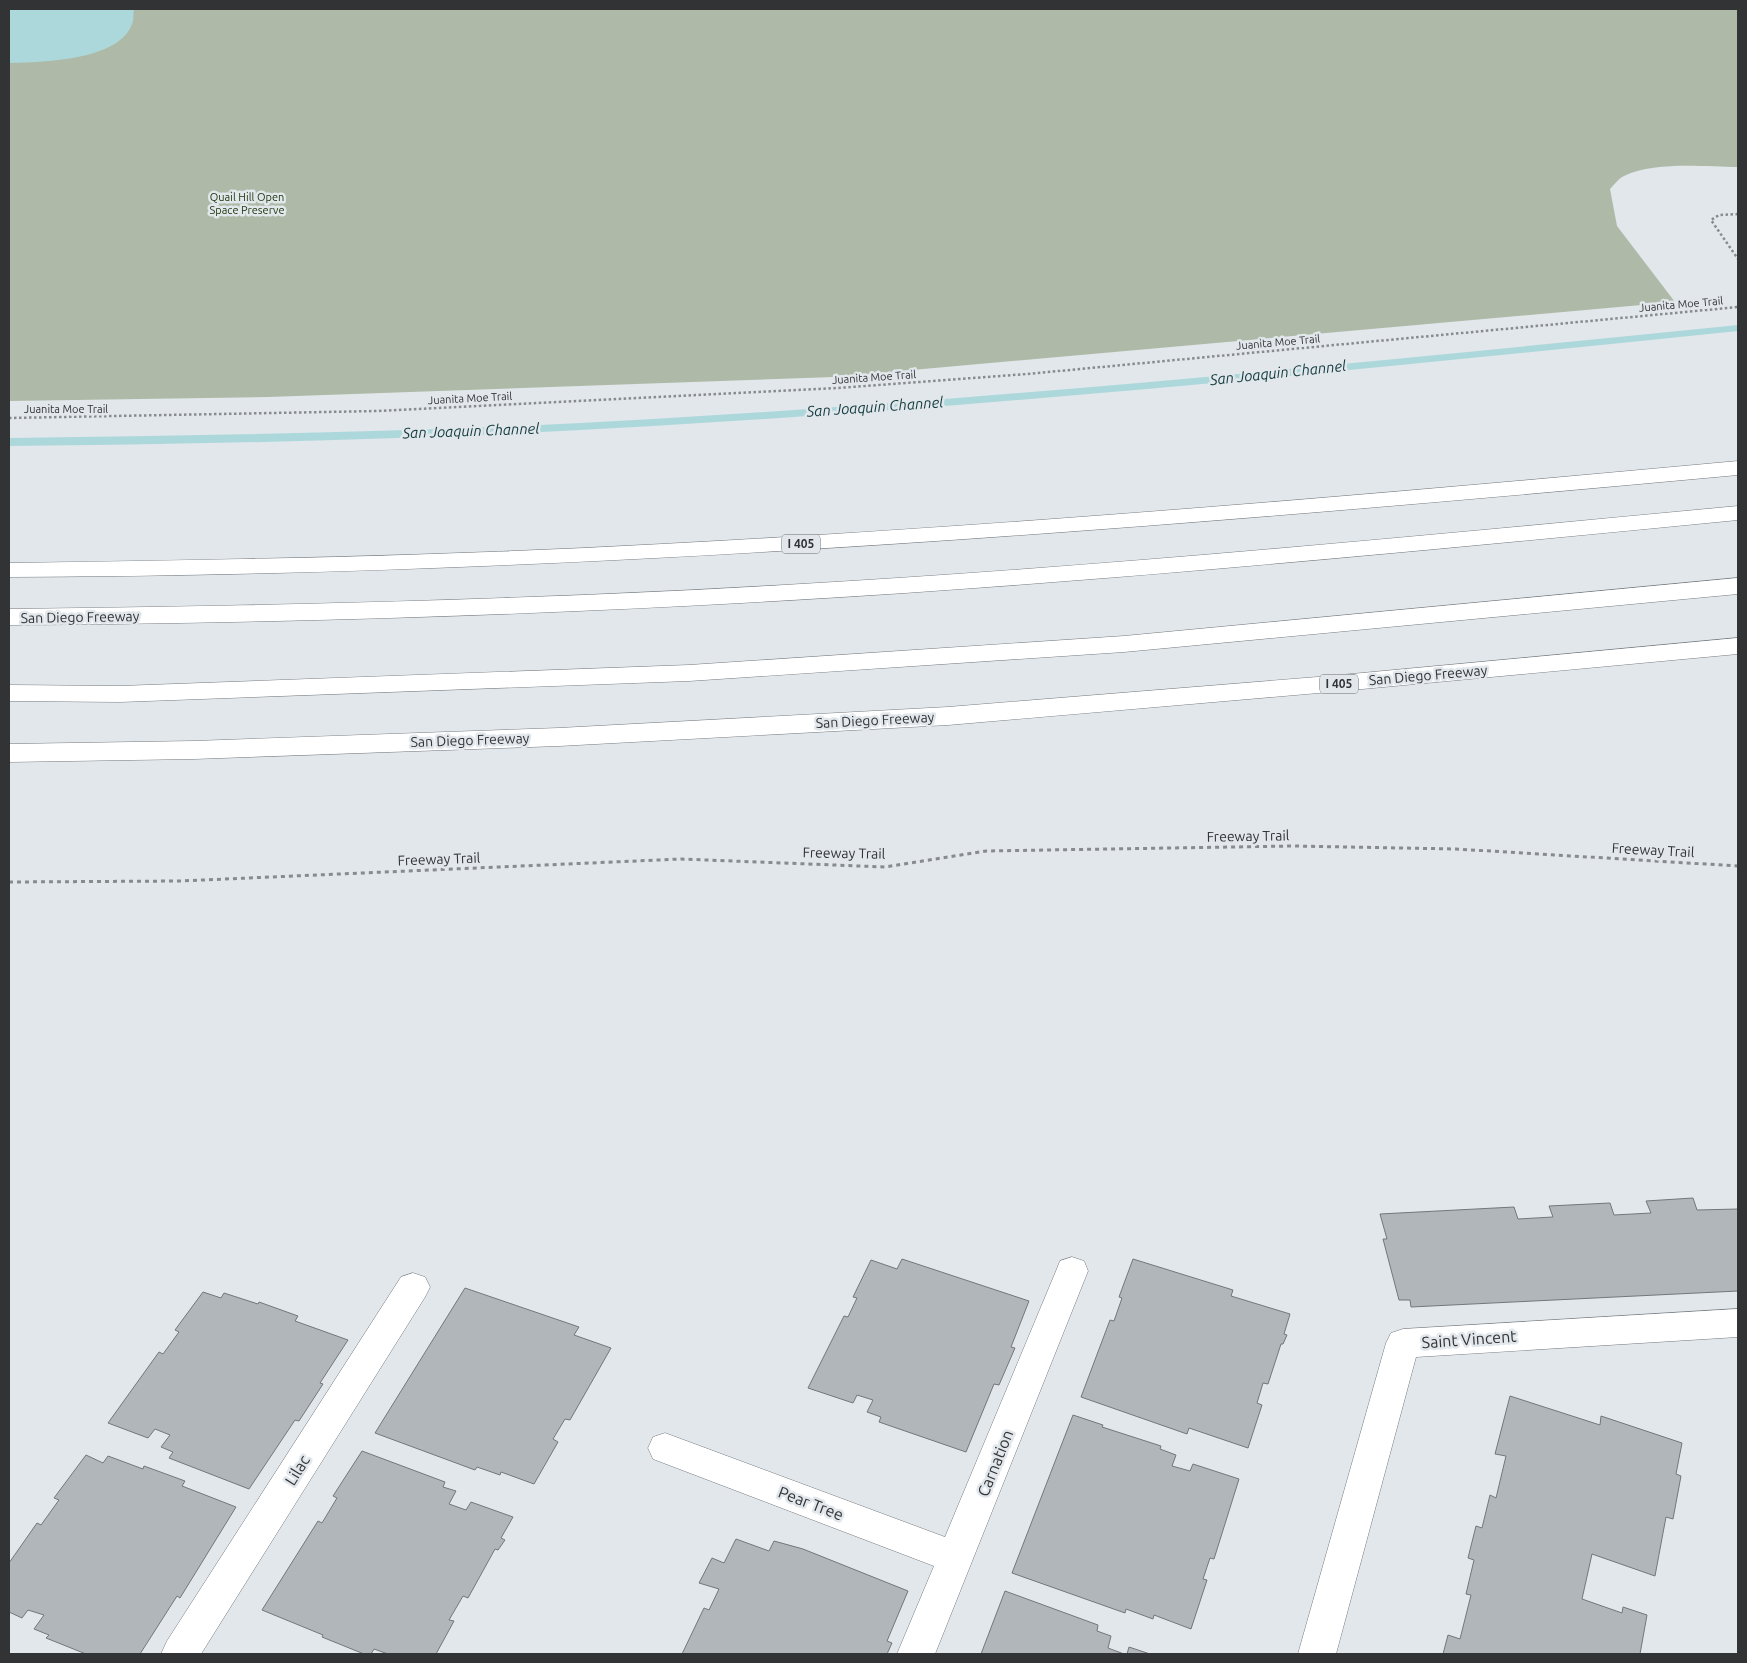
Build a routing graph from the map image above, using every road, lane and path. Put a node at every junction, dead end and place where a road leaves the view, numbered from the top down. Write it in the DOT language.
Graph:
graph roads {
  1 [pos="1738,214"];
  2 [pos="1738,259"];
  3 [pos="1738,307"];
  4 [pos="9,418"];
  5 [pos="1738,468"];
  6 [pos="1738,513"];
  7 [pos="9,570"];
  8 [pos="1738,586"];
  9 [pos="9,618"];
  10 [pos="1735,647"];
  11 [pos="9,693"];
  12 [pos="9,753"];
  13 [pos="1738,866"];
  14 [pos="9,882"];
  15 [pos="1072,1271"];
  16 [pos="413,1287"];
  17 [pos="1738,1322"];
  18 [pos="665,1448"];
  19 [pos="956,1558"];
  20 [pos="187,1652"];
  21 [pos="916,1654"];
  22 [pos="1317,1654"];
  1 -- 2 [label="path"];
  3 -- 4 [label="path, Juanita Moe Trail"];
  5 -- 7 [label="main road, I 405"];
  6 -- 9 [label="main road, San Diego Freeway"];
  8 -- 11 [label="main road"];
  10 -- 12 [label="main road, San Diego Freeway / I 405"];
  13 -- 14 [label="path, Freeway Trail"];
  15 -- 19 [label="main road, Carnation"];
  16 -- 20 [label="main road, Lilac"];
  17 -- 22 [label="main road, Saint Vincent"];
  18 -- 19 [label="main road, Pear Tree"];
  19 -- 21 [label="main road, Carnation"];
}
